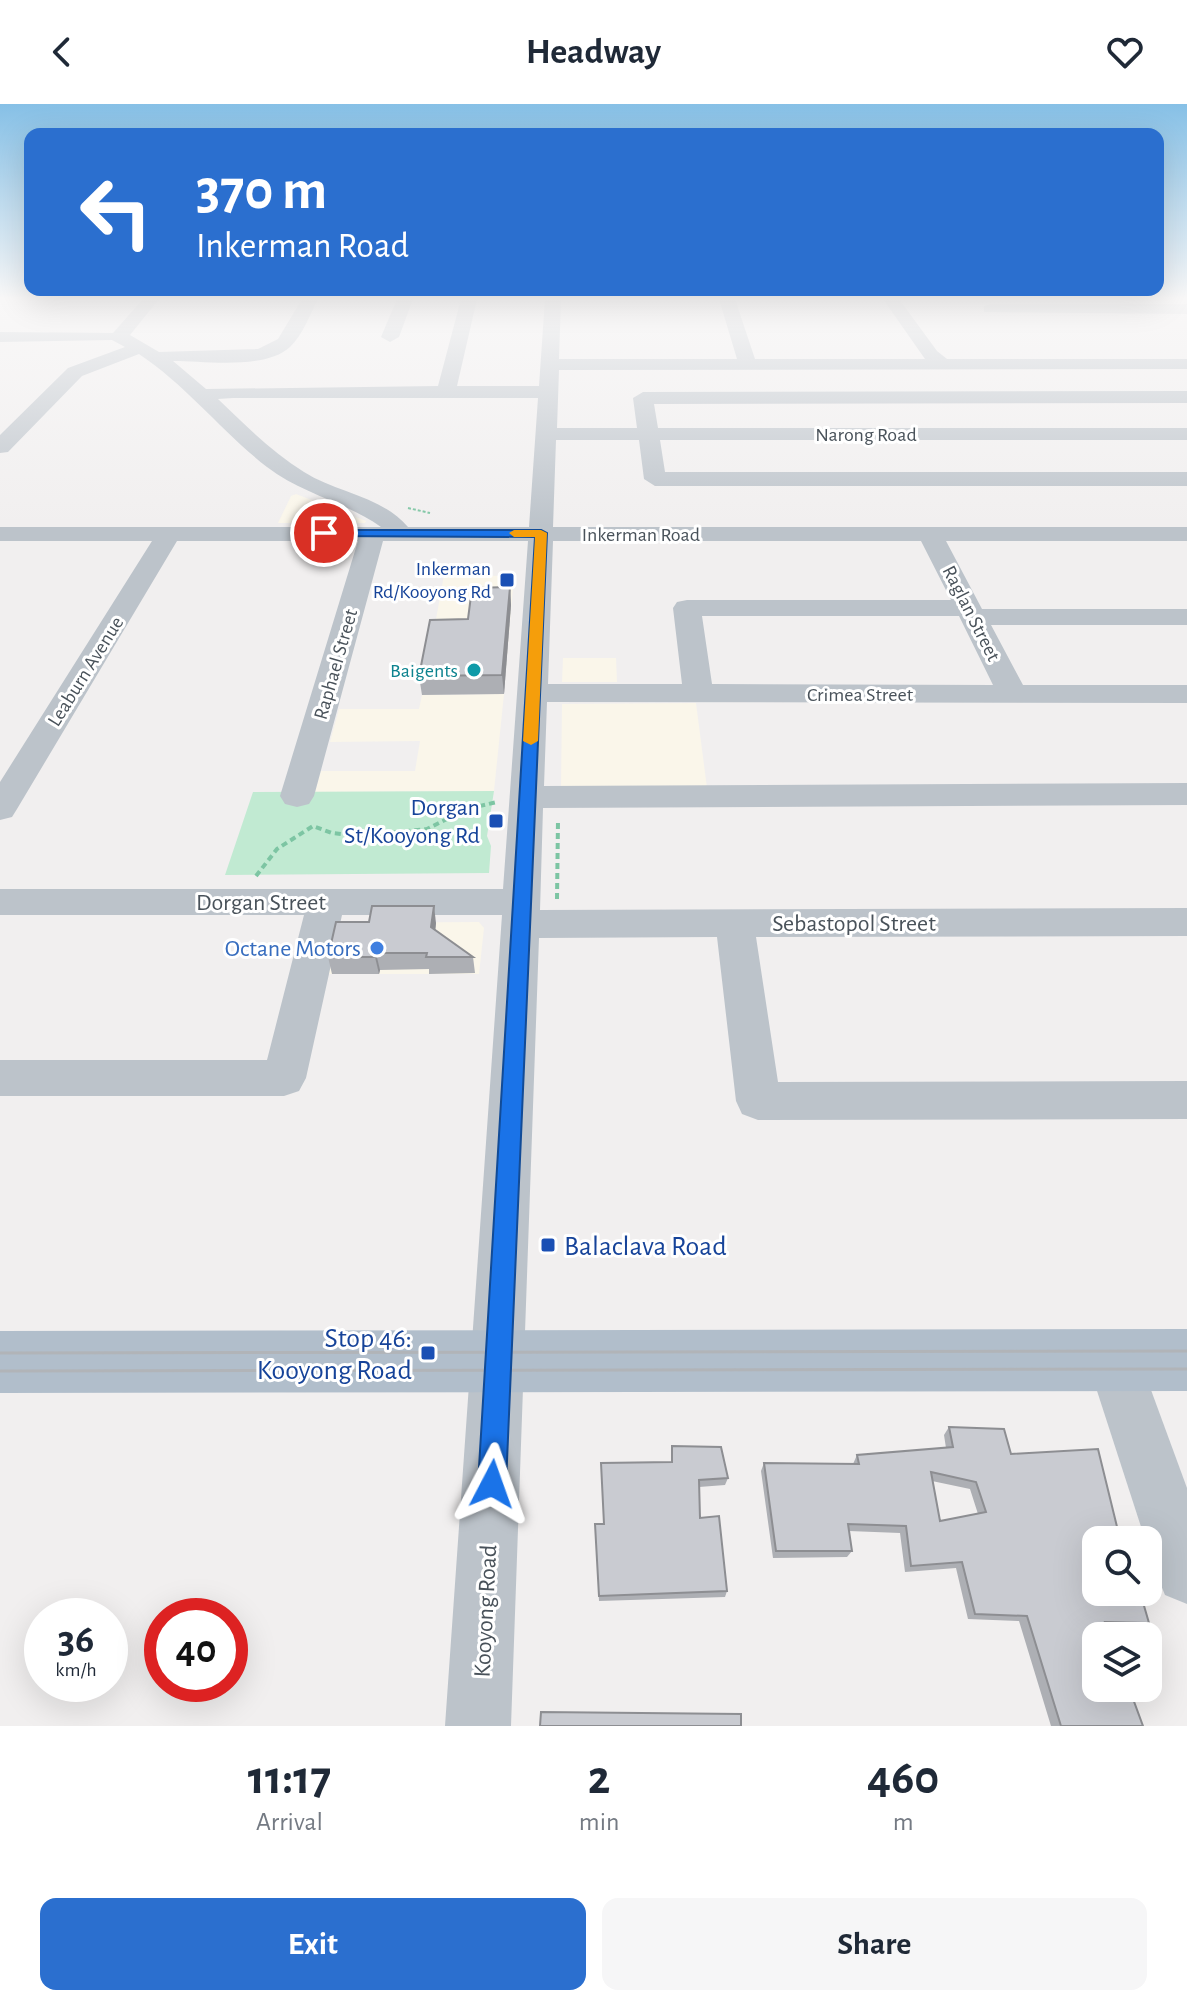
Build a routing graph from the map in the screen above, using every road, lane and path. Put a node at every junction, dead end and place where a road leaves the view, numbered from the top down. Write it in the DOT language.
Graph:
graph roads {
  1 [pos="72,375"];
  2 [pos="177,375"];
  3 [pos="450,375"];
  4 [pos="549,375"];
  5 [pos="945,375"];
  6 [pos="446,392"];
  7 [pos="548,392"];
  8 [pos="202,395"];
  9 [pos="961,397"];
  10 [pos="1187,397"];
  11 [pos="546,434"];
  12 [pos="648,434"];
  13 [pos="987,434"];
  14 [pos="1187,434"];
  15 [pos="0,447"];
  16 [pos="1020,479"];
  17 [pos="1187,479"];
  18 [pos="343,500"];
  19 [pos="386,533"];
  20 [pos="428,533"];
  21 [pos="541,533"];
  22 [pos="0,534"];
  23 [pos="169,534"];
  24 [pos="930,534"];
  25 [pos="1057,534"];
  26 [pos="1187,534"];
  27 [pos="972,612"];
  28 [pos="1187,617"];
  29 [pos="533,693"];
  30 [pos="1012,693"];
  31 [pos="698,694"];
  32 [pos="1186,696"];
  33 [pos="1187,794"];
  34 [pos="297,796"];
  35 [pos="513,799"];
  36 [pos="0,809"];
  37 [pos="256,876"];
  38 [pos="0,902"];
  39 [pos="326,902"];
  40 [pos="522,913"];
  41 [pos="1187,922"];
  42 [pos="735,923"];
  43 [pos="0,1078"];
  44 [pos="1187,1100"];
  45 [pos="1114,1360"];
  46 [pos="1187,1360"];
  47 [pos="499,1361"];
  48 [pos="0,1362"];
  49 [pos="1187,1573"];
  50 [pos="478,1726"];
  1 -- 15 [label="street"];
  2 -- 8 [label="street"];
  3 -- 6 [label="street"];
  4 -- 7 [label="street, Kooyong Road"];
  5 -- 9 [label="street"];
  6 -- 7 [label="street"];
  6 -- 8 [label="street"];
  7 -- 11 [label="street, Kooyong Road"];
  8 -- 18 [label="street"];
  9 -- 10 [label="street"];
  9 -- 12 [label="street"];
  9 -- 13 [label="street"];
  11 -- 12 [label="street, Narong Road"];
  11 -- 21 [label="street, Kooyong Road"];
  12 -- 13 [label="street, Narong Road"];
  12 -- 16 [label="street"];
  13 -- 14 [label="street, Narong Road"];
  13 -- 16 [label="street"];
  16 -- 17 [label="street"];
  16 -- 25 [label="street"];
  18 -- 19 [label="street"];
  18 -- 20 [label="street"];
  19 -- 20 [label="street, Inkerman Road"];
  19 -- 23 [label="street, Inkerman Road"];
  19 -- 34 [label="street, Raphael Street"];
  20 -- 21 [label="street, Inkerman Road"];
  21 -- 24 [label="street, Inkerman Road"];
  21 -- 29 [label="street, Kooyong Road"];
  22 -- 23 [label="street, Inkerman Road"];
  23 -- 36 [label="street, Leaburn Avenue"];
  24 -- 25 [label="street, Inkerman Road"];
  24 -- 27 [label="street, Raglan Street"];
  25 -- 26 [label="street, Inkerman Road"];
  27 -- 28 [label="street"];
  27 -- 30 [label="street, Raglan Street"];
  27 -- 31 [label="street"];
  29 -- 31 [label="street, Crimea Street"];
  29 -- 35 [label="street, Kooyong Road"];
  30 -- 31 [label="street, Crimea Street"];
  30 -- 32 [label="street, Crimea Street"];
  33 -- 35 [label="street"];
  35 -- 37 [label="path"];
  35 -- 40 [label="street, Kooyong Road"];
  38 -- 39 [label="street, Dorgan Street"];
  39 -- 40 [label="street, Dorgan Street"];
  39 -- 43 [label="street"];
  40 -- 42 [label="street, Sebastopol Street"];
  40 -- 47 [label="street, Kooyong Road"];
  41 -- 42 [label="street, Sebastopol Street"];
  42 -- 44 [label="street"];
  45 -- 46 [label="main road"];
  45 -- 47 [label="main road"];
  45 -- 49 [label="street"];
  47 -- 48 [label="main road"];
  47 -- 50 [label="street, Kooyong Road"];
}
